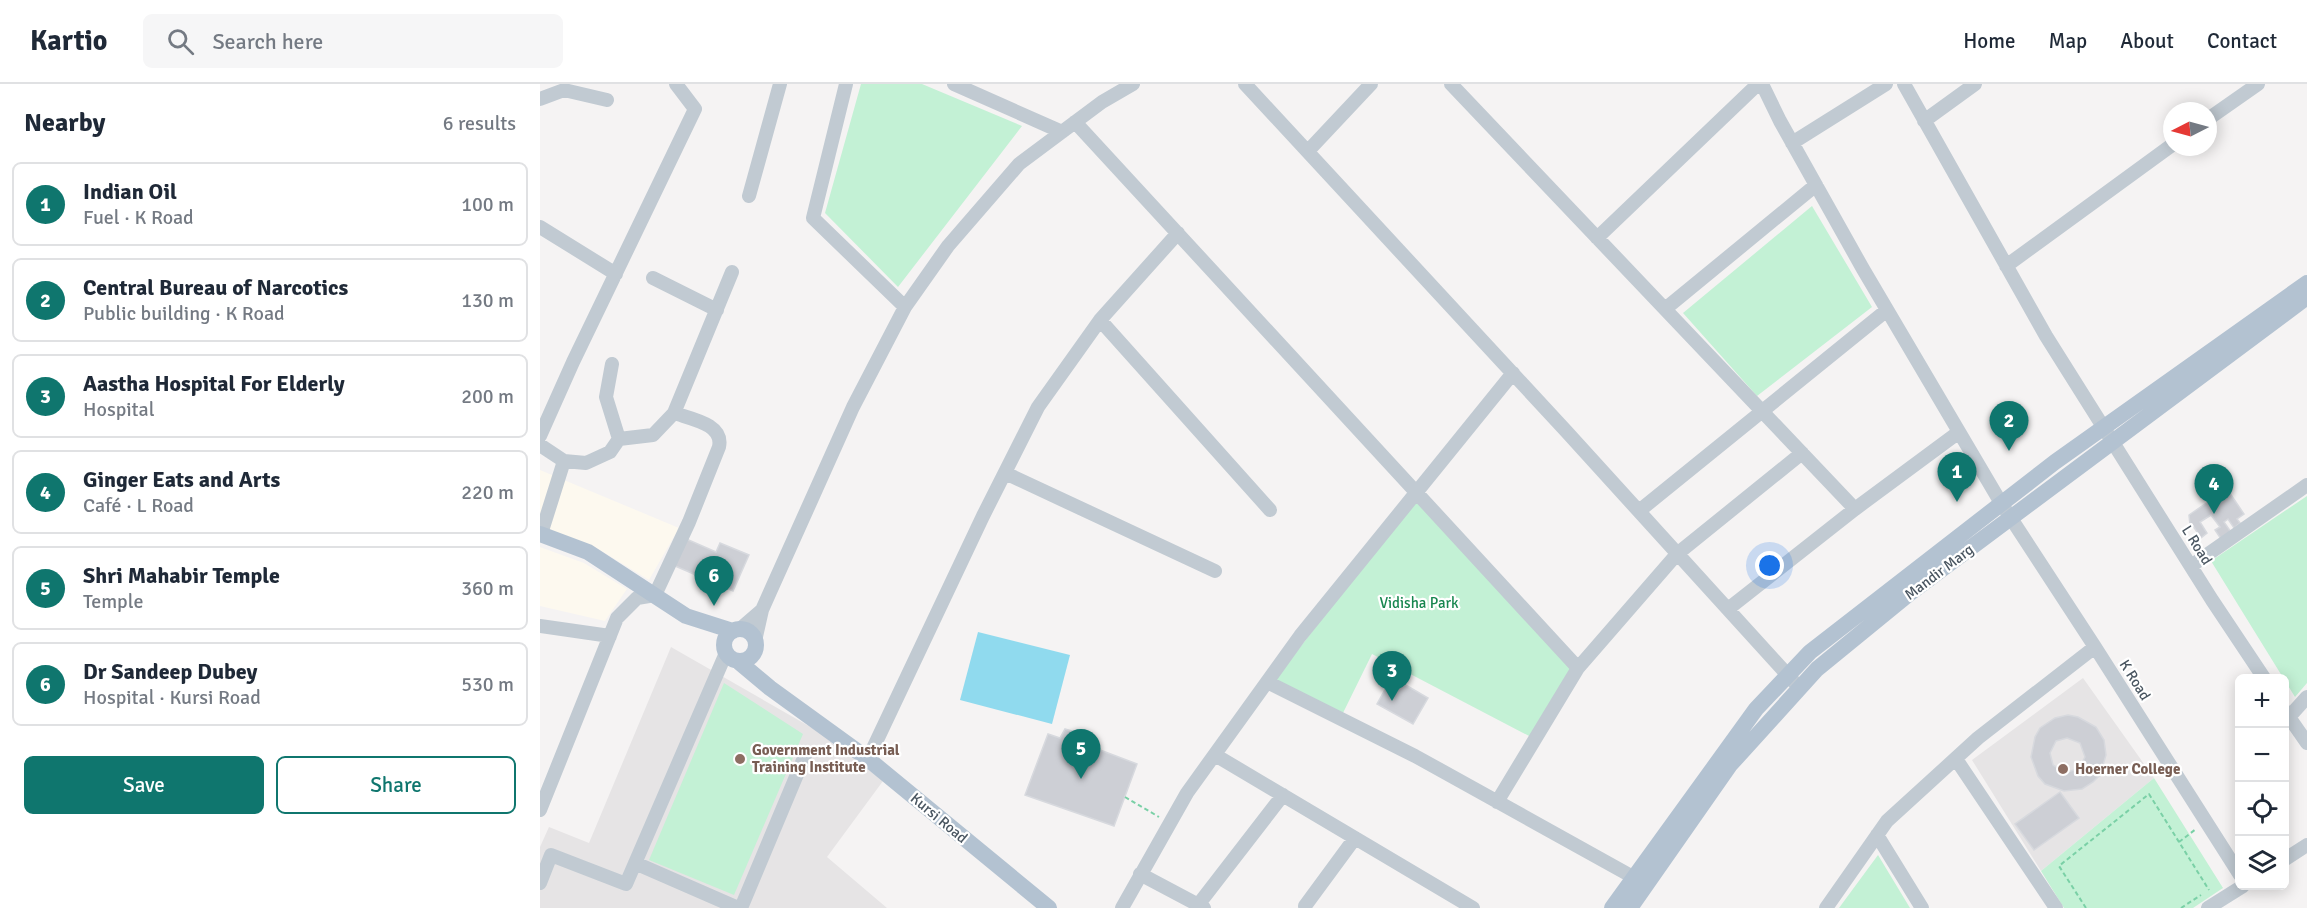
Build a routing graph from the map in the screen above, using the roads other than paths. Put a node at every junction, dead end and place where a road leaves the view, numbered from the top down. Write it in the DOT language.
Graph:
graph roads {
  1 [pos="676,84"];
  2 [pos="780,84"];
  3 [pos="846,84"];
  4 [pos="954,84"];
  5 [pos="1133,84"];
  6 [pos="1245,84"];
  7 [pos="1371,84"];
  8 [pos="1451,84"];
  9 [pos="1760,84"];
  10 [pos="1886,84"];
  11 [pos="1904,84"];
  12 [pos="1975,84"];
  13 [pos="2258,84"];
  14 [pos="540,99"];
  15 [pos="607,100"];
  16 [pos="2217,113"];
  17 [pos="1924,121"];
  18 [pos="1075,122"];
  19 [pos="1062,132"];
  20 [pos="1792,143"];
  21 [pos="1308,151"];
  22 [pos="2163,152"];
  23 [pos="1816,185"];
  24 [pos="749,196"];
  25 [pos="540,227"];
  26 [pos="1178,233"];
  27 [pos="1597,238"];
  28 [pos="2007,266"];
  29 [pos="732,272"];
  30 [pos="616,274"];
  31 [pos="653,278"];
  32 [pos="2307,283"];
  33 [pos="2307,297"];
  34 [pos="905,307"];
  35 [pos="1665,309"];
  36 [pos="717,310"];
  37 [pos="1887,310"];
  38 [pos="1100,320"];
  39 [pos="612,364"];
  40 [pos="1513,374"];
  41 [pos="1761,411"];
  42 [pos="674,412"];
  43 [pos="1959,432"];
  44 [pos="2109,434"];
  45 [pos="540,436"];
  46 [pos="619,439"];
  47 [pos="540,445"];
  48 [pos="1802,453"];
  49 [pos="564,461"];
  50 [pos="1005,473"];
  51 [pos="2307,485"];
  52 [pos="1415,492"];
  53 [pos="2001,503"];
  54 [pos="1855,509"];
  55 [pos="1270,510"];
  56 [pos="1639,511"];
  57 [pos="2010,518"];
  58 [pos="540,534"];
  59 [pos="1677,554"];
  60 [pos="2191,566"];
  61 [pos="1215,571"];
  62 [pos="655,595"];
  63 [pos="1728,609"];
  64 [pos="762,610"];
  65 [pos="686,616"];
  66 [pos="540,626"];
  67 [pos="736,630"];
  68 [pos="610,636"];
  69 [pos="755,647"];
  70 [pos="2095,647"];
  71 [pos="729,655"];
  72 [pos="1578,668"];
  73 [pos="2261,674"];
  74 [pos="1788,675"];
  75 [pos="1267,682"];
  76 [pos="770,688"];
  77 [pos="1799,688"];
  78 [pos="2307,698"];
  79 [pos="2289,712"];
  80 [pos="2289,717"];
  81 [pos="2307,744"];
  82 [pos="806,753"];
  83 [pos="1215,755"];
  84 [pos="868,759"];
  85 [pos="1956,759"];
  86 [pos="1283,795"];
  87 [pos="1497,802"];
  88 [pos="540,810"];
  89 [pos="1878,835"];
  90 [pos="1355,838"];
  91 [pos="2307,845"];
  92 [pos="2289,857"];
  93 [pos="635,863"];
  94 [pos="2235,867"];
  95 [pos="1140,874"];
  96 [pos="1640,881"];
  97 [pos="540,883"];
  98 [pos="2235,890"];
  99 [pos="1305,906"];
  100 [pos="1201,907"];
  101 [pos="740,908"];
  102 [pos="1049,908"];
  103 [pos="1122,908"];
  104 [pos="1473,908"];
  105 [pos="1612,908"];
  106 [pos="1630,908"];
  107 [pos="1826,908"];
  108 [pos="1922,908"];
  109 [pos="2056,908"];
  110 [pos="2208,908"];
  1 -- 30 [label="street"];
  2 -- 24 [label="street"];
  3 -- 34 [label="street"];
  4 -- 19 [label="street"];
  5 -- 18 [label="street"];
  6 -- 21 [label="street"];
  7 -- 21 [label="street"];
  8 -- 27 [label="street"];
  9 -- 20 [label="street, K Road"];
  9 -- 27 [label="street"];
  10 -- 20 [label="street"];
  11 -- 17 [label="street, L Road"];
  12 -- 17 [label="street"];
  13 -- 16 [label="street"];
  14 -- 15 [label="street"];
  17 -- 28 [label="street, L Road"];
  18 -- 19 [label="street"];
  18 -- 26 [label="street"];
  19 -- 34 [label="street"];
  20 -- 23 [label="street, K Road"];
  21 -- 40 [label="street"];
  22 -- 28 [label="street"];
  23 -- 35 [label="street"];
  23 -- 37 [label="street, K Road"];
  25 -- 30 [label="street"];
  26 -- 38 [label="street"];
  26 -- 52 [label="street"];
  27 -- 35 [label="street"];
  28 -- 44 [label="street, L Road"];
  29 -- 36 [label="street"];
  30 -- 45 [label="street"];
  31 -- 36 [label="street"];
  32 -- 44 [label="main road"];
  33 -- 44 [label="main road, Mandir Marg"];
  34 -- 64 [label="street"];
  35 -- 41 [label="street"];
  36 -- 42 [label="street"];
  37 -- 41 [label="street"];
  37 -- 43 [label="street, K Road"];
  38 -- 50 [label="street"];
  38 -- 55 [label="street"];
  39 -- 46 [label="street"];
  40 -- 52 [label="street"];
  40 -- 56 [label="street"];
  41 -- 48 [label="street"];
  41 -- 56 [label="street"];
  42 -- 46 [label="street"];
  42 -- 62 [label="street"];
  43 -- 53 [label="street, K Road"];
  43 -- 54 [label="street"];
  44 -- 53 [label="main road"];
  44 -- 57 [label="main road, Mandir Marg"];
  44 -- 60 [label="street, L Road"];
  46 -- 49 [label="street"];
  47 -- 49 [label="street"];
  48 -- 54 [label="street"];
  48 -- 59 [label="street"];
  49 -- 58 [label="street"];
  50 -- 61 [label="street"];
  50 -- 84 [label="street"];
  51 -- 60 [label="street"];
  52 -- 72 [label="street"];
  52 -- 75 [label="street"];
  53 -- 57 [label="street, K Road"];
  53 -- 74 [label="main road"];
  54 -- 63 [label="street"];
  56 -- 59 [label="street"];
  57 -- 70 [label="street, K Road"];
  57 -- 77 [label="main road, Mandir Marg"];
  58 -- 62 [label="main road"];
  59 -- 63 [label="street"];
  59 -- 72 [label="street"];
  60 -- 73 [label="street, L Road"];
  62 -- 65 [label="main road"];
  62 -- 68 [label="street"];
  63 -- 74 [label="street"];
  64 -- 67 [label="street"];
  64 -- 69 [label="street"];
  65 -- 67 [label="main road"];
  65 -- 71 [label="main road"];
  66 -- 68 [label="street"];
  67 -- 69 [label="main road"];
  67 -- 71 [label="main road"];
  68 -- 88 [label="street"];
  69 -- 71 [label="main road"];
  69 -- 76 [label="main road, Kursi Road"];
  70 -- 85 [label="street"];
  70 -- 94 [label="street, K Road"];
  71 -- 76 [label="main road"];
  71 -- 93 [label="street"];
  72 -- 87 [label="street"];
  74 -- 77 [label="street"];
  74 -- 96 [label="main road"];
  75 -- 83 [label="street"];
  75 -- 87 [label="street"];
  76 -- 84 [label="main road, Kursi Road"];
  77 -- 96 [label="main road, Mandir Marg"];
  78 -- 79 [label="street"];
  80 -- 81 [label="street"];
  82 -- 101 [label="street"];
  83 -- 86 [label="street"];
  83 -- 95 [label="street"];
  84 -- 102 [label="main road, Kursi Road"];
  85 -- 89 [label="street"];
  85 -- 109 [label="street"];
  86 -- 90 [label="street"];
  86 -- 100 [label="street"];
  87 -- 96 [label="street"];
  89 -- 107 [label="street"];
  89 -- 108 [label="street"];
  90 -- 99 [label="street"];
  90 -- 104 [label="street"];
  91 -- 92 [label="street"];
  93 -- 97 [label="street"];
  93 -- 101 [label="street"];
  95 -- 100 [label="street"];
  95 -- 103 [label="street"];
  96 -- 105 [label="main road"];
  96 -- 106 [label="main road, Mandir Marg"];
  98 -- 110 [label="street"];
}
